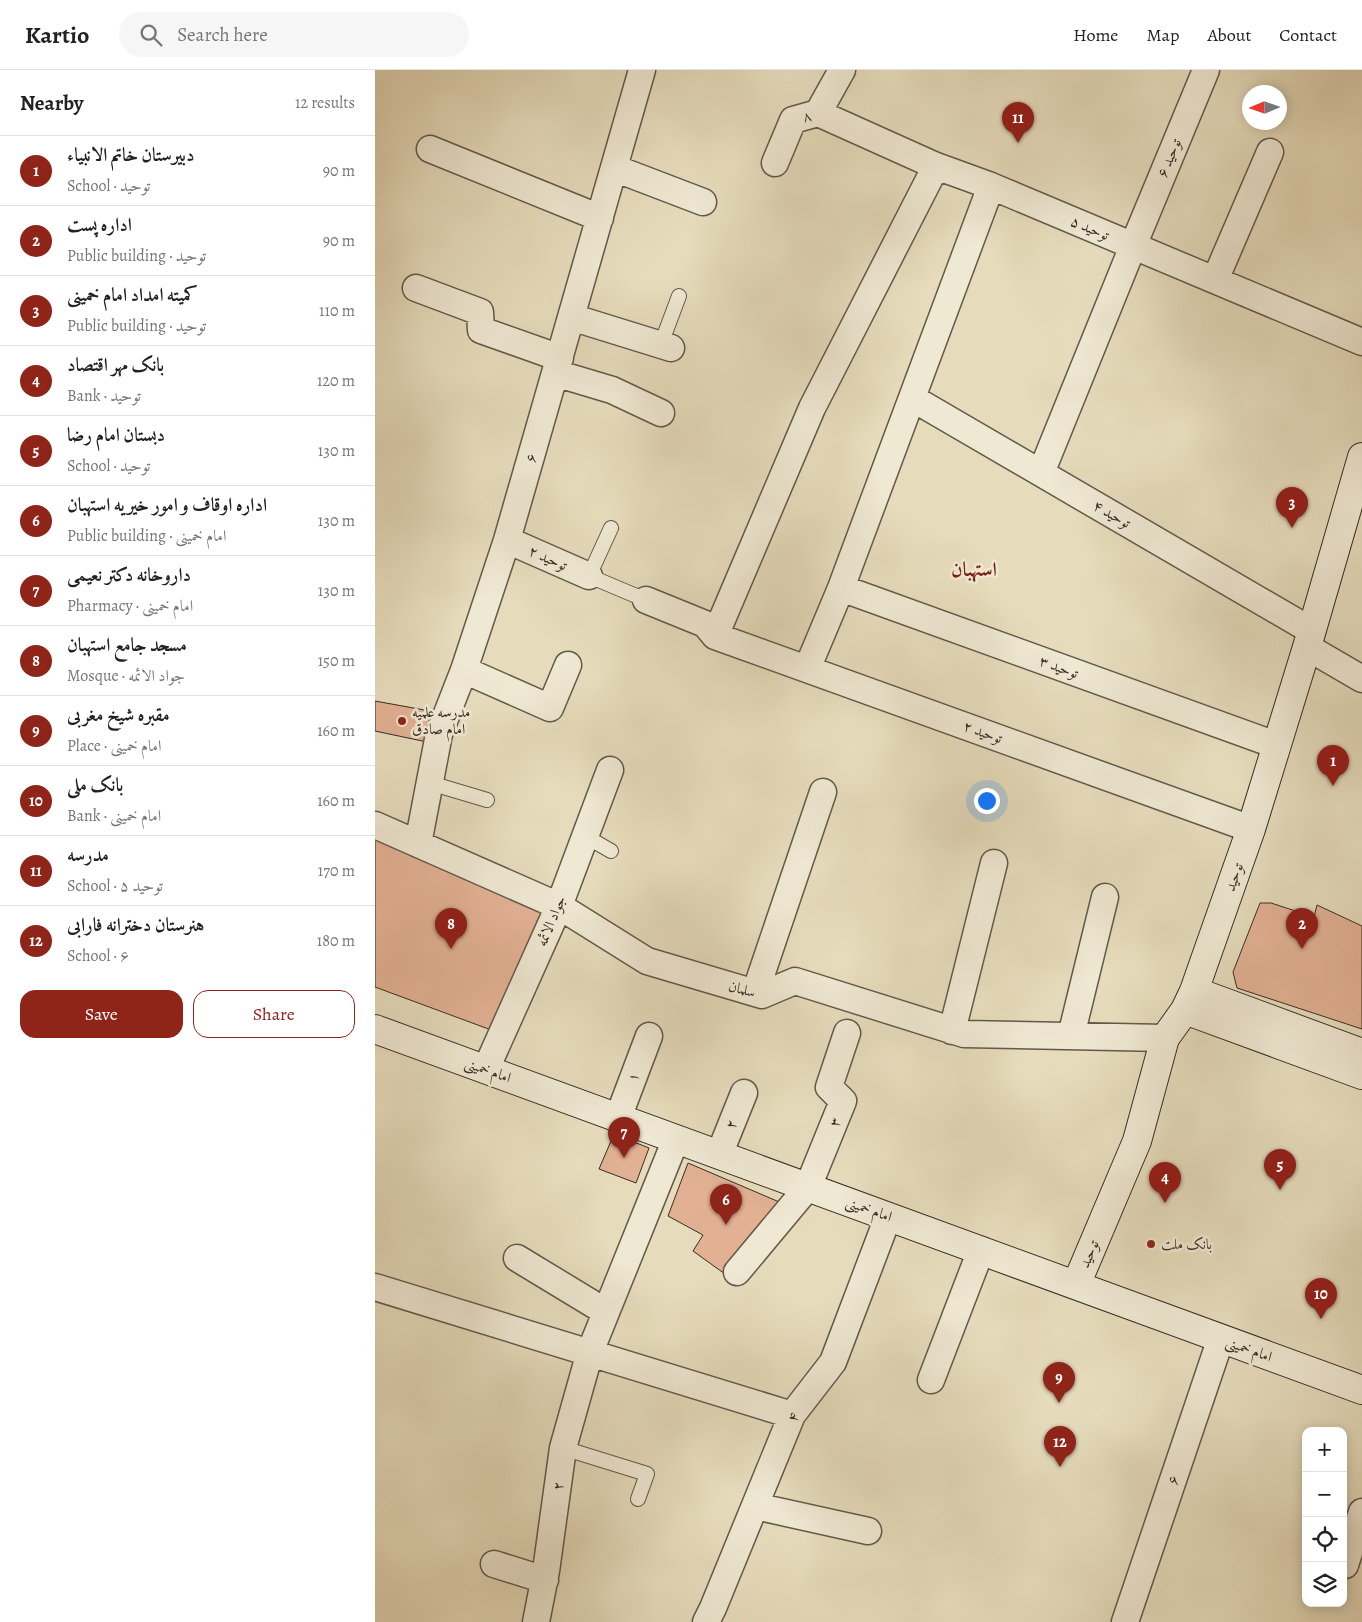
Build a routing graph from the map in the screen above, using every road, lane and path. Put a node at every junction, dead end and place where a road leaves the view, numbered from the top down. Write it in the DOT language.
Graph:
graph roads {
  1 [pos="642,70"];
  2 [pos="842,70"];
  3 [pos="1206,70"];
  4 [pos="818,113"];
  5 [pos="430,149"];
  6 [pos="1270,152"];
  7 [pos="775,163"];
  8 [pos="936,166"];
  9 [pos="614,168"];
  10 [pos="991,186"];
  11 [pos="703,202"];
  12 [pos="600,218"];
  13 [pos="1133,246"];
  14 [pos="1215,280"];
  15 [pos="416,288"];
  16 [pos="679,296"];
  17 [pos="571,317"];
  18 [pos="1362,342"];
  19 [pos="666,346"];
  20 [pos="557,365"];
  21 [pos="912,398"];
  22 [pos="661,413"];
  23 [pos="1362,457"];
  24 [pos="1041,473"];
  25 [pos="611,528"];
  26 [pos="507,540"];
  27 [pos="589,576"];
  28 [pos="841,588"];
  29 [pos="647,600"];
  30 [pos="715,636"];
  31 [pos="1309,639"];
  32 [pos="568,665"];
  33 [pos="807,669"];
  34 [pos="464,670"];
  35 [pos="1362,679"];
  36 [pos="1277,745"];
  37 [pos="609,770"];
  38 [pos="430,783"];
  39 [pos="823,792"];
  40 [pos="487,800"];
  41 [pos="375,825"];
  42 [pos="1251,829"];
  43 [pos="585,836"];
  44 [pos="418,844"];
  45 [pos="611,851"];
  46 [pos="994,863"];
  47 [pos="1105,897"];
  48 [pos="559,906"];
  49 [pos="755,993"];
  50 [pos="1189,1001"];
  51 [pos="375,1029"];
  52 [pos="952,1031"];
  53 [pos="847,1033"];
  54 [pos="649,1036"];
  55 [pos="1071,1036"];
  56 [pos="1165,1038"];
  57 [pos="1362,1053"];
  58 [pos="485,1069"];
  59 [pos="1362,1075"];
  60 [pos="744,1093"];
  61 [pos="618,1118"];
  62 [pos="676,1139"];
  63 [pos="719,1155"];
  64 [pos="808,1187"];
  65 [pos="888,1217"];
  66 [pos="981,1250"];
  67 [pos="517,1258"];
  68 [pos="737,1272"];
  69 [pos="1075,1285"];
  70 [pos="375,1287"];
  71 [pos="606,1312"];
  72 [pos="1221,1338"];
  73 [pos="590,1352"];
  74 [pos="931,1380"];
  75 [pos="1362,1390"];
  76 [pos="792,1415"];
  77 [pos="563,1448"];
  78 [pos="638,1499"];
  79 [pos="755,1506"];
  80 [pos="1362,1512"];
  81 [pos="868,1531"];
  82 [pos="1346,1562"];
  83 [pos="494,1564"];
  84 [pos="545,1580"];
  85 [pos="536,1622"];
  86 [pos="706,1622"];
  87 [pos="1125,1622"];
  1 -- 9 [label="street, ۶"];
  2 -- 4 [label="street, ۸"];
  3 -- 13 [label="street, توحید ۶"];
  4 -- 7 [label="street, ۸"];
  4 -- 8 [label="street, توحید ۵"];
  5 -- 12 [label="street"];
  6 -- 14 [label="street"];
  8 -- 10 [label="street, توحید ۵"];
  8 -- 30 [label="street"];
  9 -- 11 [label="street"];
  9 -- 12 [label="street, ۶"];
  10 -- 13 [label="street, توحید ۵"];
  10 -- 21 [label="street"];
  12 -- 17 [label="street, ۶"];
  13 -- 14 [label="street, توحید ۵"];
  13 -- 24 [label="street, توحید ۶"];
  14 -- 18 [label="street, توحید ۵"];
  15 -- 20 [label="street"];
  16 -- 19 [label="lane"];
  17 -- 19 [label="street"];
  17 -- 20 [label="street, ۶"];
  20 -- 22 [label="street"];
  20 -- 26 [label="street, ۶"];
  21 -- 24 [label="street, توحید ۴"];
  21 -- 28 [label="street"];
  23 -- 31 [label="street, توحید"];
  24 -- 31 [label="street, توحید ۴"];
  25 -- 27 [label="lane"];
  26 -- 27 [label="street, توحید ۲"];
  26 -- 34 [label="street, ۶"];
  27 -- 29 [label="lane"];
  28 -- 33 [label="street"];
  28 -- 36 [label="street, توحید ۳"];
  29 -- 30 [label="street"];
  30 -- 33 [label="street, توحید ۲"];
  31 -- 35 [label="street, توحید ۴"];
  31 -- 36 [label="street, توحید"];
  32 -- 34 [label="street"];
  33 -- 42 [label="street, توحید ۲"];
  34 -- 38 [label="street, ۶"];
  36 -- 42 [label="street, توحید"];
  37 -- 43 [label="street, جواد الائمه"];
  38 -- 40 [label="lane"];
  38 -- 44 [label="street, ۶"];
  39 -- 49 [label="street"];
  41 -- 44 [label="street, سلمان"];
  42 -- 50 [label="street, توحید"];
  43 -- 45 [label="lane"];
  43 -- 48 [label="street, جواد الائمه"];
  44 -- 48 [label="street, سلمان"];
  46 -- 52 [label="street"];
  47 -- 55 [label="street"];
  48 -- 49 [label="street, سلمان"];
  48 -- 58 [label="street, جواد الائمه"];
  49 -- 52 [label="street, سلمان"];
  50 -- 56 [label="street, توحید"];
  50 -- 57 [label="street"];
  50 -- 59 [label="street"];
  51 -- 58 [label="street, امام خمینی"];
  52 -- 55 [label="street, سلمان"];
  53 -- 64 [label="street, ۳"];
  54 -- 61 [label="street, ۱"];
  55 -- 56 [label="street, سلمان"];
  56 -- 69 [label="street, توحید"];
  58 -- 61 [label="street, امام خمینی"];
  60 -- 63 [label="street, ۲"];
  61 -- 62 [label="street, امام خمینی"];
  62 -- 63 [label="street, امام خمینی"];
  62 -- 71 [label="street, ۲"];
  63 -- 64 [label="street, امام خمینی"];
  64 -- 65 [label="street, امام خمینی"];
  64 -- 68 [label="street"];
  65 -- 66 [label="street, امام خمینی"];
  65 -- 76 [label="street, ۴"];
  66 -- 69 [label="street, امام خمینی"];
  66 -- 74 [label="street"];
  67 -- 71 [label="street"];
  69 -- 72 [label="street, امام خمینی"];
  70 -- 73 [label="street"];
  71 -- 73 [label="street, ۲"];
  72 -- 75 [label="street, امام خمینی"];
  72 -- 87 [label="street, ۶"];
  73 -- 76 [label="street"];
  73 -- 77 [label="street, ۲"];
  76 -- 79 [label="street, ۴"];
  77 -- 78 [label="lane"];
  77 -- 84 [label="street, ۲"];
  79 -- 81 [label="street"];
  79 -- 86 [label="street, ۴"];
  80 -- 82 [label="street"];
  83 -- 84 [label="street"];
  84 -- 85 [label="street, ۲"];
}
